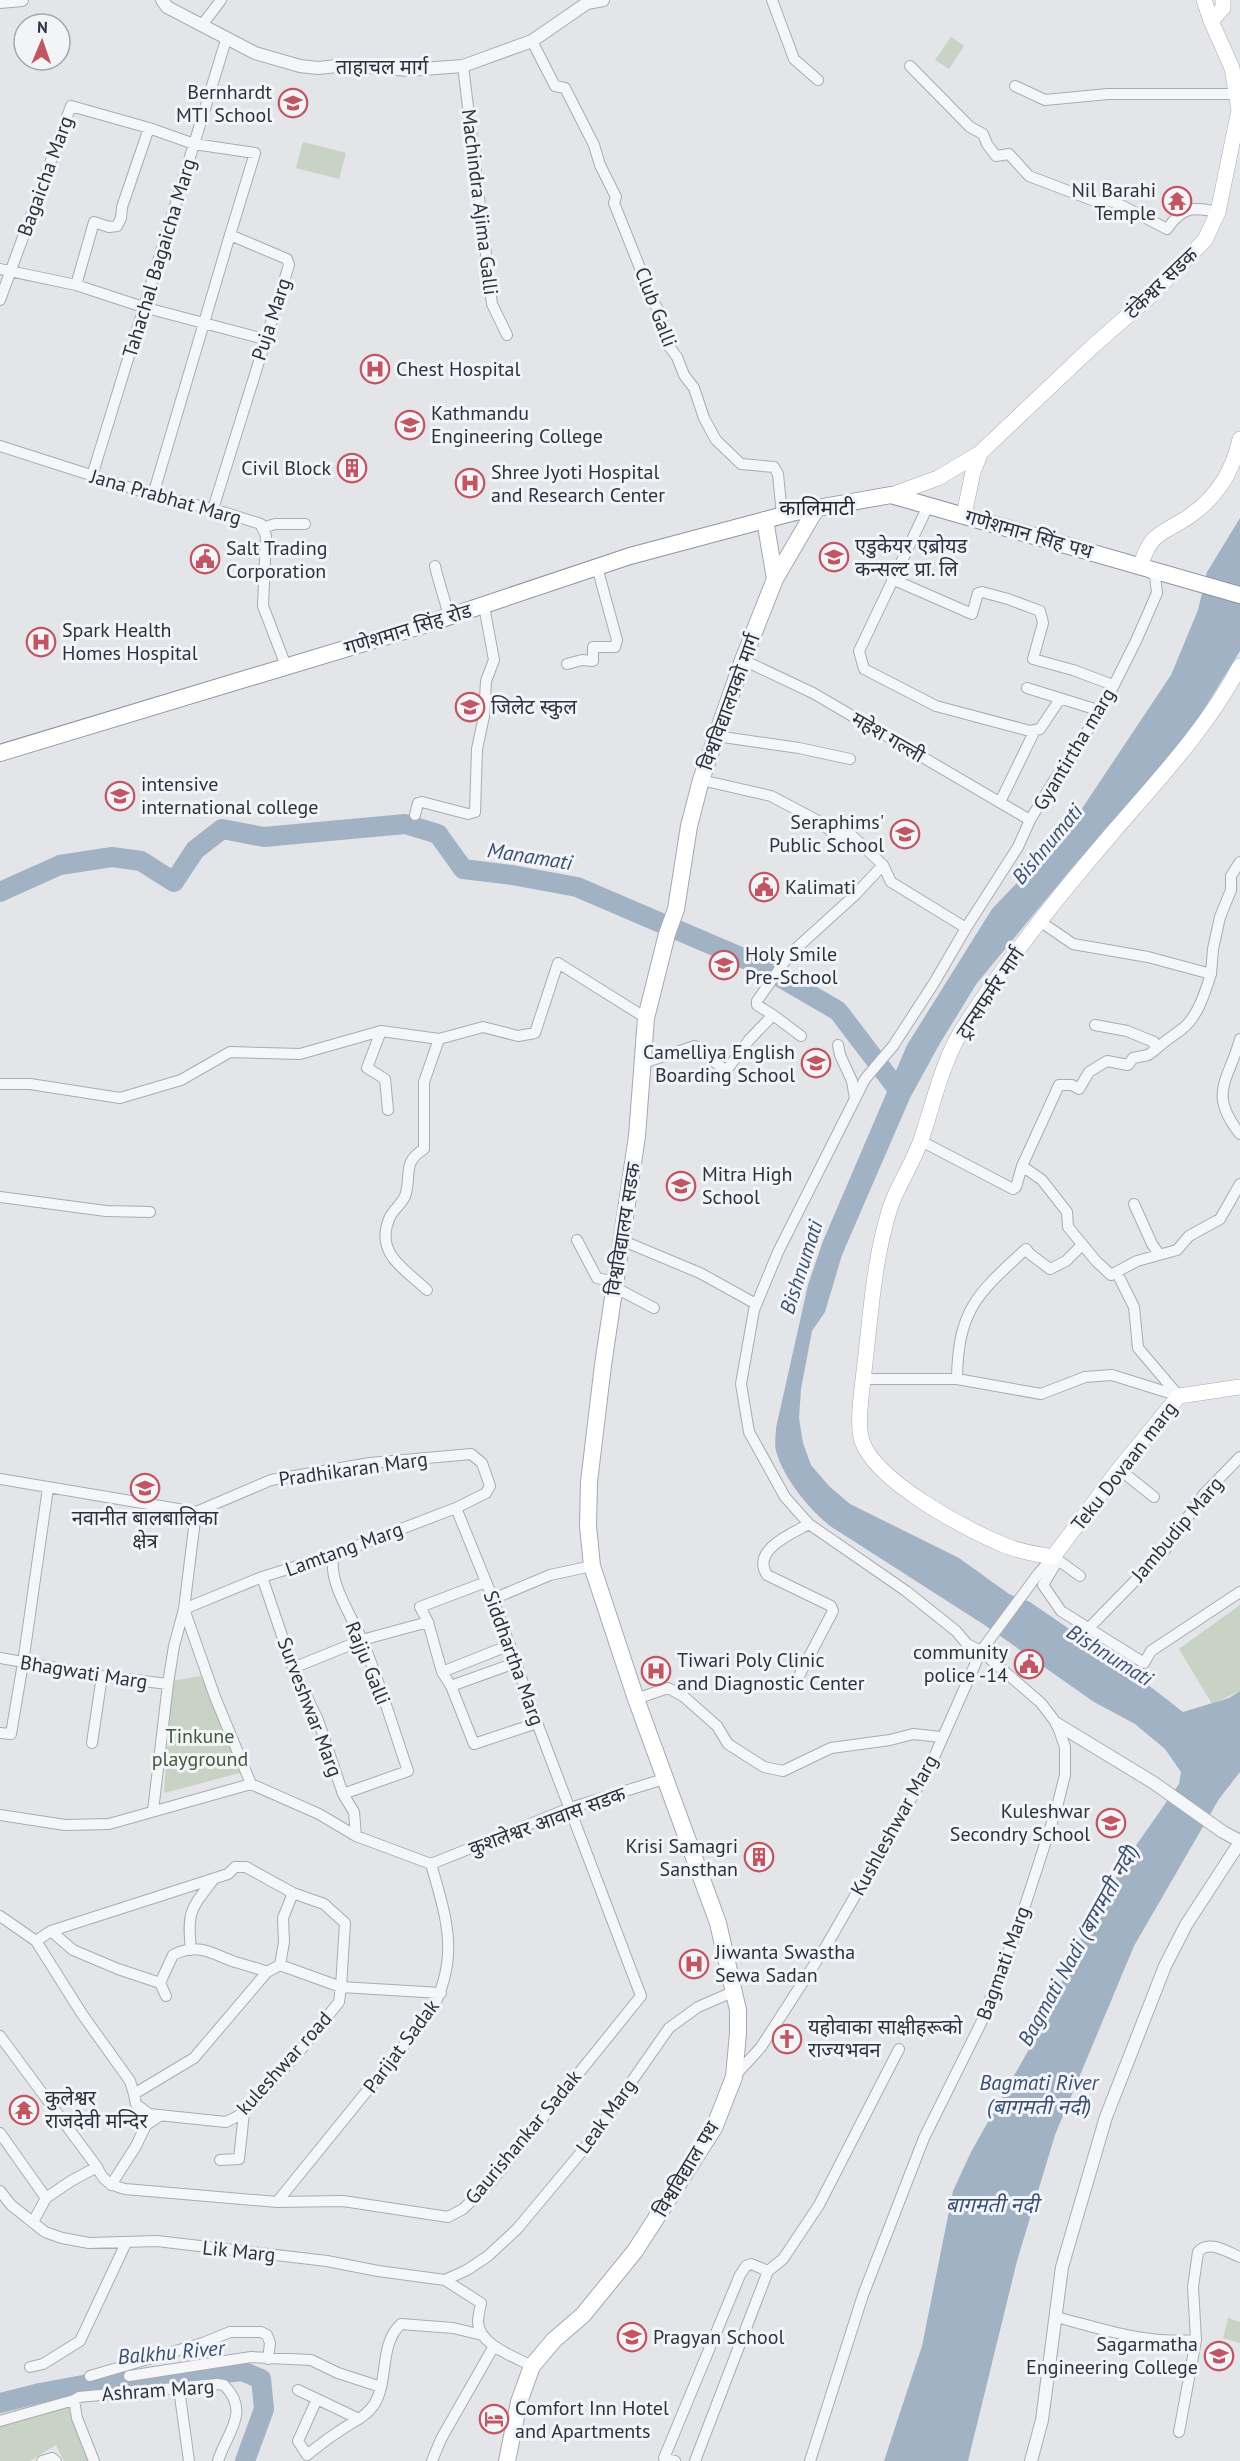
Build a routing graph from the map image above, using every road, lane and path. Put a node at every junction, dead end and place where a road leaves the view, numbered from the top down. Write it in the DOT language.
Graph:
graph roads {
  1 [pos="22,0"];
  2 [pos="162,0"];
  3 [pos="221,0"];
  4 [pos="603,0"];
  5 [pos="772,0"];
  6 [pos="1204,0"];
  7 [pos="1223,0"];
  8 [pos="0,2"];
  9 [pos="587,2"];
  10 [pos="1211,21"];
  11 [pos="202,25"];
  12 [pos="226,40"];
  13 [pos="532,41"];
  14 [pos="464,66"];
  15 [pos="910,66"];
  16 [pos="818,80"];
  17 [pos="1015,86"];
  18 [pos="1236,94"];
  19 [pos="1239,112"];
  20 [pos="149,128"];
  21 [pos="194,144"];
  22 [pos="1232,182"];
  23 [pos="1218,212"];
  24 [pos="230,235"];
  25 [pos="5,271"];
  26 [pos="76,285"];
  27 [pos="0,300"];
  28 [pos="143,307"];
  29 [pos="206,323"];
  30 [pos="507,335"];
  31 [pos="264,339"];
  32 [pos="1240,439"];
  33 [pos="0,446"];
  34 [pos="981,452"];
  35 [pos="92,476"];
  36 [pos="153,495"];
  37 [pos="891,495"];
  38 [pos="928,506"];
  39 [pos="817,507"];
  40 [pos="213,509"];
  41 [pos="964,516"];
  42 [pos="773,517"];
  43 [pos="305,524"];
  44 [pos="262,528"];
  45 [pos="435,566"];
  46 [pos="1141,566"];
  47 [pos="597,567"];
  48 [pos="775,579"];
  49 [pos="892,579"];
  50 [pos="1240,595"];
  51 [pos="484,606"];
  52 [pos="449,617"];
  53 [pos="743,660"];
  54 [pos="567,664"];
  55 [pos="286,666"];
  56 [pos="1240,666"];
  57 [pos="1113,685"];
  58 [pos="1027,688"];
  59 [pos="1060,699"];
  60 [pos="1101,711"];
  61 [pos="1035,730"];
  62 [pos="716,736"];
  63 [pos="0,753"];
  64 [pos="850,759"];
  65 [pos="701,780"];
  66 [pos="1000,801"];
  67 [pos="416,815"];
  68 [pos="1030,820"];
  69 [pos="1240,862"];
  70 [pos="883,865"];
  71 [pos="1235,892"];
  72 [pos="1041,922"];
  73 [pos="966,928"];
  74 [pos="667,934"];
  75 [pos="1211,974"];
  76 [pos="773,1015"];
  77 [pos="646,1018"];
  78 [pos="1095,1025"];
  79 [pos="381,1031"];
  80 [pos="801,1036"];
  81 [pos="439,1039"];
  82 [pos="1240,1040"];
  83 [pos="838,1045"];
  84 [pos="1155,1050"];
  85 [pos="643,1063"];
  86 [pos="865,1079"];
  87 [pos="0,1084"];
  88 [pos="855,1099"];
  89 [pos="388,1110"];
  90 [pos="1240,1134"];
  91 [pos="921,1141"];
  92 [pos="1022,1166"];
  93 [pos="1240,1184"];
  94 [pos="0,1197"];
  95 [pos="1237,1199"];
  96 [pos="1134,1204"];
  97 [pos="150,1212"];
  98 [pos="577,1240"];
  99 [pos="621,1240"];
  100 [pos="1082,1245"];
  101 [pos="1159,1254"];
  102 [pos="1117,1273"];
  103 [pos="615,1285"];
  104 [pos="427,1290"];
  105 [pos="756,1304"];
  106 [pos="654,1308"];
  107 [pos="863,1379"];
  108 [pos="957,1379"];
  109 [pos="1240,1387"];
  110 [pos="1179,1396"];
  111 [pos="1240,1457"];
  112 [pos="1119,1469"];
  113 [pos="485,1476"];
  114 [pos="0,1479"];
  115 [pos="48,1488"];
  116 [pos="1155,1497"];
  117 [pos="456,1508"];
  118 [pos="196,1512"];
  119 [pos="809,1524"];
  120 [pos="333,1555"];
  121 [pos="1056,1558"];
  122 [pos="592,1566"];
  123 [pos="1080,1576"];
  124 [pos="262,1578"];
  125 [pos="486,1582"];
  126 [pos="1240,1592"];
  127 [pos="493,1599"];
  128 [pos="184,1609"];
  129 [pos="428,1622"];
  130 [pos="1089,1628"];
  131 [pos="362,1640"];
  132 [pos="510,1645"];
  133 [pos="981,1651"];
  134 [pos="0,1658"];
  135 [pos="23,1663"];
  136 [pos="515,1663"];
  137 [pos="293,1668"];
  138 [pos="442,1672"];
  139 [pos="800,1674"];
  140 [pos="102,1676"];
  141 [pos="168,1684"];
  142 [pos="451,1686"];
  143 [pos="636,1699"];
  144 [pos="537,1723"];
  145 [pos="1057,1724"];
  146 [pos="0,1733"];
  147 [pos="941,1737"];
  148 [pos="92,1743"];
  149 [pos="664,1779"];
  150 [pos="251,1784"];
  151 [pos="343,1794"];
  152 [pos="570,1808"];
  153 [pos="153,1811"];
  154 [pos="0,1815"];
  155 [pos="356,1836"];
  156 [pos="1240,1842"];
  157 [pos="431,1864"];
  158 [pos="213,1880"];
  159 [pos="293,1893"];
  160 [pos="0,1916"];
  161 [pos="51,1931"];
  162 [pos="36,1941"];
  163 [pos="190,1950"];
  164 [pos="280,1965"];
  165 [pos="267,1972"];
  166 [pos="160,1983"];
  167 [pos="341,1987"];
  168 [pos="735,1991"];
  169 [pos="441,1993"];
  170 [pos="166,1996"];
  171 [pos="0,2036"];
  172 [pos="899,2049"];
  173 [pos="734,2077"];
  174 [pos="134,2094"];
  175 [pos="244,2113"];
  176 [pos="161,2115"];
  177 [pos="0,2133"];
  178 [pos="220,2160"];
  179 [pos="97,2167"];
  180 [pos="111,2185"];
  181 [pos="0,2191"];
  182 [pos="46,2198"];
  183 [pos="277,2202"];
  184 [pos="33,2222"];
  185 [pos="126,2242"];
  186 [pos="1240,2257"];
  187 [pos="768,2271"];
  188 [pos="445,2280"];
  189 [pos="1056,2317"];
  190 [pos="482,2335"];
  191 [pos="1196,2340"];
  192 [pos="494,2346"];
  193 [pos="189,2348"];
  194 [pos="268,2359"];
  195 [pos="138,2362"];
  196 [pos="191,2366"];
  197 [pos="532,2366"];
  198 [pos="30,2367"];
  199 [pos="140,2374"];
  200 [pos="90,2376"];
  201 [pos="129,2376"];
  202 [pos="381,2387"];
  203 [pos="179,2389"];
  204 [pos="298,2390"];
  205 [pos="317,2399"];
  206 [pos="74,2400"];
  207 [pos="359,2420"];
  208 [pos="0,2421"];
  209 [pos="1179,2432"];
  210 [pos="304,2458"];
  211 [pos="42,2461"];
  212 [pos="56,2461"];
  213 [pos="94,2461"];
  214 [pos="189,2461"];
  215 [pos="218,2461"];
  216 [pos="432,2461"];
  217 [pos="507,2461"];
  218 [pos="675,2461"];
  219 [pos="695,2461"];
  220 [pos="810,2461"];
  221 [pos="1031,2461"];
  1 -- 8 [label="street"];
  2 -- 11 [label="street, ताहाचल मार्ग"];
  3 -- 11 [label="street"];
  4 -- 9 [label="street, ताहाचल मार्ग"];
  5 -- 16 [label="street"];
  6 -- 10 [label="main road, टंकेश्वर सडक"];
  7 -- 10 [label="main road"];
  9 -- 13 [label="street, ताहाचल मार्ग"];
  10 -- 18 [label="main road, टंकेश्वर सडक"];
  11 -- 12 [label="street, ताहाचल मार्ग"];
  12 -- 14 [label="street, ताहाचल मार्ग"];
  12 -- 21 [label="street, Tahachal Bagaicha Marg"];
  13 -- 14 [label="street, ताहाचल मार्ग"];
  13 -- 42 [label="street, Club Galli"];
  14 -- 30 [label="street, Machindra Ajima Galli"];
  15 -- 23 [label="street"];
  17 -- 18 [label="street"];
  18 -- 19 [label="main road, टंकेश्वर सडक"];
  19 -- 22 [label="main road, टंकेश्वर सडक"];
  20 -- 21 [label="street, Bagaicha Marg"];
  20 -- 25 [label="street, Bagaicha Marg"];
  20 -- 26 [label="street"];
  21 -- 24 [label="street"];
  21 -- 28 [label="street, Tahachal Bagaicha Marg"];
  22 -- 23 [label="main road, टंकेश्वर सडक"];
  23 -- 34 [label="main road, टंकेश्वर सडक"];
  24 -- 29 [label="street"];
  24 -- 31 [label="street, Puja Marg"];
  25 -- 26 [label="street"];
  25 -- 27 [label="street, Bagaicha Marg"];
  26 -- 28 [label="street"];
  28 -- 29 [label="street"];
  28 -- 35 [label="street, Tahachal Bagaicha Marg"];
  29 -- 31 [label="street"];
  29 -- 36 [label="street"];
  31 -- 40 [label="street, Puja Marg"];
  32 -- 46 [label="main road"];
  33 -- 35 [label="street, Jana Prabhat Marg"];
  34 -- 37 [label="main road"];
  34 -- 41 [label="main road, टंकेश्वर सडक"];
  35 -- 36 [label="street, Jana Prabhat Marg"];
  36 -- 40 [label="street, Jana Prabhat Marg"];
  37 -- 38 [label="main road, गणेशमान सिंह पथ"];
  37 -- 39 [label="main road, गणेशमान सिंह पथ"];
  38 -- 41 [label="main road, गणेशमान सिंह पथ"];
  38 -- 49 [label="street"];
  39 -- 42 [label="main road, गणेशमान सिंह रोड"];
  39 -- 48 [label="main road, विश्वविद्यालयको मार्ग"];
  40 -- 44 [label="street, Jana Prabhat Marg"];
  41 -- 46 [label="main road, गणेशमान सिंह पथ"];
  42 -- 47 [label="main road, गणेशमान सिंह रोड"];
  42 -- 48 [label="main road"];
  43 -- 44 [label="street"];
  44 -- 55 [label="street, Jana Prabhat Marg"];
  45 -- 52 [label="street"];
  46 -- 50 [label="main road, गणेशमान सिंह पथ"];
  46 -- 57 [label="street, Gyantirtha marg"];
  47 -- 51 [label="main road, गणेशमान सिंह रोड"];
  47 -- 54 [label="street"];
  48 -- 53 [label="main road, विश्वविद्यालयको मार्ग"];
  49 -- 57 [label="street"];
  49 -- 61 [label="street"];
  51 -- 52 [label="main road, गणेशमान सिंह रोड"];
  51 -- 67 [label="street"];
  52 -- 55 [label="main road, गणेशमान सिंह रोड"];
  53 -- 62 [label="main road, विश्वविद्यालयको मार्ग"];
  53 -- 66 [label="street, महेश गल्ली"];
  55 -- 63 [label="main road, गणेशमान सिंह रोड"];
  56 -- 72 [label="main road, ट्रान्सफर्मर मार्ग"];
  57 -- 60 [label="street, Gyantirtha marg"];
  58 -- 59 [label="street"];
  59 -- 60 [label="street"];
  59 -- 61 [label="street"];
  60 -- 68 [label="street, Gyantirtha marg"];
  61 -- 66 [label="street"];
  62 -- 64 [label="street"];
  62 -- 65 [label="main road, विश्वविद्यालयको मार्ग"];
  65 -- 70 [label="street"];
  65 -- 74 [label="main road, विश्वविद्यालयको मार्ग"];
  66 -- 68 [label="street, महेश गल्ली"];
  68 -- 73 [label="street, Gyantirtha marg"];
  69 -- 71 [label="street"];
  70 -- 73 [label="street"];
  70 -- 76 [label="street"];
  71 -- 75 [label="street"];
  72 -- 75 [label="street"];
  72 -- 91 [label="main road, ट्रान्सफर्मर मार्ग"];
  73 -- 86 [label="street, Gyantirtha marg"];
  74 -- 77 [label="main road, विश्वविद्यालय सडक"];
  75 -- 84 [label="street"];
  76 -- 80 [label="street"];
  76 -- 85 [label="street"];
  77 -- 81 [label="street"];
  77 -- 85 [label="main road, विश्वविद्यालय सडक"];
  78 -- 84 [label="street"];
  79 -- 81 [label="street"];
  79 -- 87 [label="street"];
  79 -- 89 [label="street"];
  81 -- 104 [label="street"];
  82 -- 90 [label="street"];
  83 -- 88 [label="street"];
  84 -- 92 [label="street"];
  85 -- 99 [label="main road, विश्वविद्यालय सडक"];
  86 -- 88 [label="street, Bagmati Marg"];
  88 -- 105 [label="street, Bagmati Marg"];
  91 -- 92 [label="street"];
  91 -- 107 [label="main road, ट्रान्सफर्मर मार्ग"];
  92 -- 100 [label="street"];
  93 -- 95 [label="street"];
  94 -- 97 [label="street"];
  95 -- 101 [label="street"];
  96 -- 101 [label="street"];
  98 -- 103 [label="street"];
  99 -- 103 [label="main road, विश्वविद्यालय सडक"];
  99 -- 105 [label="street"];
  100 -- 102 [label="street"];
  100 -- 108 [label="street"];
  101 -- 102 [label="street"];
  102 -- 110 [label="street"];
  103 -- 106 [label="street"];
  103 -- 122 [label="main road, विश्वविद्यालय सडक"];
  105 -- 119 [label="street, Bagmati Marg"];
  107 -- 108 [label="street"];
  107 -- 121 [label="main road, ट्रान्सफर्मर मार्ग"];
  108 -- 110 [label="street"];
  109 -- 110 [label="main road, Teku Dovaan marg"];
  110 -- 112 [label="main road, Teku Dovaan marg"];
  111 -- 130 [label="street, Jambudip Marg"];
  112 -- 116 [label="street"];
  112 -- 121 [label="main road, Teku Dovaan marg"];
  113 -- 117 [label="street, Lamtang Marg"];
  113 -- 118 [label="street, Pradhikaran Marg"];
  114 -- 115 [label="street"];
  115 -- 118 [label="street"];
  115 -- 135 [label="street"];
  117 -- 120 [label="street, Lamtang Marg"];
  117 -- 125 [label="street, Siddhartha Marg"];
  118 -- 128 [label="street"];
  119 -- 133 [label="street, Bagmati Marg"];
  119 -- 139 [label="street"];
  120 -- 124 [label="street, Lamtang Marg"];
  120 -- 131 [label="street, Rajju Galli"];
  121 -- 123 [label="street"];
  121 -- 130 [label="street"];
  121 -- 133 [label="street"];
  122 -- 127 [label="street"];
  122 -- 143 [label="main road, विश्वविद्याल पथ"];
  124 -- 128 [label="street, Lamtang Marg"];
  124 -- 137 [label="street, Surveshwar Marg"];
  125 -- 127 [label="street, Siddhartha Marg"];
  125 -- 129 [label="street"];
  126 -- 130 [label="street"];
  127 -- 132 [label="street, Siddhartha Marg"];
  128 -- 141 [label="street"];
  128 -- 150 [label="street"];
  129 -- 131 [label="street"];
  129 -- 138 [label="street"];
  131 -- 137 [label="street"];
  131 -- 151 [label="street, Rajju Galli"];
  132 -- 136 [label="street, Siddhartha Marg"];
  132 -- 138 [label="street"];
  133 -- 145 [label="street, Bagmati Marg"];
  133 -- 147 [label="street"];
  134 -- 135 [label="street, Bhagwati Marg"];
  135 -- 140 [label="street, Bhagwati Marg"];
  135 -- 146 [label="street"];
  136 -- 142 [label="street"];
  136 -- 144 [label="street, Siddhartha Marg"];
  137 -- 151 [label="street, Surveshwar Marg"];
  138 -- 142 [label="street"];
  140 -- 141 [label="street, Bhagwati Marg"];
  140 -- 148 [label="street"];
  141 -- 153 [label="street"];
  142 -- 144 [label="street"];
  143 -- 147 [label="street, Kushleshwar Marg"];
  143 -- 149 [label="main road, विश्वविद्याल पथ"];
  144 -- 152 [label="street, Siddhartha Marg"];
  145 -- 156 [label="street"];
  145 -- 220 [label="street, Bagmati Marg"];
  147 -- 173 [label="street, Kushleshwar Marg"];
  149 -- 152 [label="street, कुशलेश्वर आवास सडक"];
  149 -- 168 [label="main road, विश्वविद्याल पथ"];
  150 -- 153 [label="street"];
  150 -- 155 [label="street"];
  151 -- 155 [label="street, Surveshwar Marg"];
  152 -- 157 [label="street, कुशलेश्वर आवास सडक"];
  152 -- 183 [label="street, Gaurishankar Sadak"];
  153 -- 154 [label="street"];
  155 -- 157 [label="street"];
  156 -- 189 [label="street"];
  157 -- 169 [label="street, Parijat Sadak"];
  158 -- 159 [label="street"];
  158 -- 161 [label="street"];
  158 -- 163 [label="street"];
  159 -- 164 [label="street"];
  159 -- 167 [label="street"];
  160 -- 162 [label="street"];
  161 -- 162 [label="street"];
  161 -- 166 [label="street"];
  162 -- 174 [label="street, kuleshwar road"];
  163 -- 165 [label="street"];
  163 -- 166 [label="street"];
  164 -- 165 [label="street"];
  164 -- 167 [label="street"];
  165 -- 174 [label="street"];
  166 -- 170 [label="street"];
  167 -- 169 [label="street, kuleshwar road"];
  167 -- 175 [label="street, kuleshwar road"];
  168 -- 173 [label="main road, विश्वविद्याल पथ"];
  168 -- 188 [label="street, Leak Marg"];
  169 -- 183 [label="street, Parijat Sadak"];
  171 -- 179 [label="street"];
  172 -- 187 [label="street"];
  173 -- 197 [label="main road, विश्वविद्याल पथ"];
  174 -- 176 [label="street, kuleshwar road"];
  175 -- 176 [label="street, kuleshwar road"];
  175 -- 178 [label="street"];
  176 -- 180 [label="street"];
  177 -- 182 [label="street"];
  179 -- 180 [label="street"];
  179 -- 182 [label="street"];
  180 -- 183 [label="street, Gaurishankar Sadak"];
  181 -- 184 [label="street, Lik Marg"];
  182 -- 184 [label="street"];
  184 -- 185 [label="street, Lik Marg"];
  185 -- 188 [label="street, Lik Marg"];
  185 -- 198 [label="street"];
  186 -- 191 [label="street"];
  187 -- 218 [label="street"];
  187 -- 219 [label="street"];
  188 -- 190 [label="street"];
  189 -- 191 [label="street"];
  189 -- 221 [label="street"];
  190 -- 192 [label="street"];
  190 -- 202 [label="street"];
  191 -- 209 [label="street"];
  192 -- 197 [label="street"];
  192 -- 216 [label="street"];
  193 -- 194 [label="street"];
  193 -- 195 [label="street"];
  193 -- 196 [label="street"];
  194 -- 196 [label="street"];
  194 -- 202 [label="street"];
  195 -- 199 [label="street"];
  195 -- 200 [label="street"];
  196 -- 199 [label="street"];
  197 -- 217 [label="main road, विश्वविद्याल पथ"];
  199 -- 201 [label="street"];
  202 -- 207 [label="street"];
  203 -- 206 [label="street, Ashram Marg"];
  203 -- 214 [label="street"];
  203 -- 215 [label="street, Ashram Marg"];
  204 -- 205 [label="street"];
  205 -- 207 [label="street"];
  205 -- 210 [label="street"];
  206 -- 208 [label="street"];
  206 -- 213 [label="street, Ashram Marg"];
  207 -- 210 [label="street"];
  211 -- 212 [label="street"];
}
